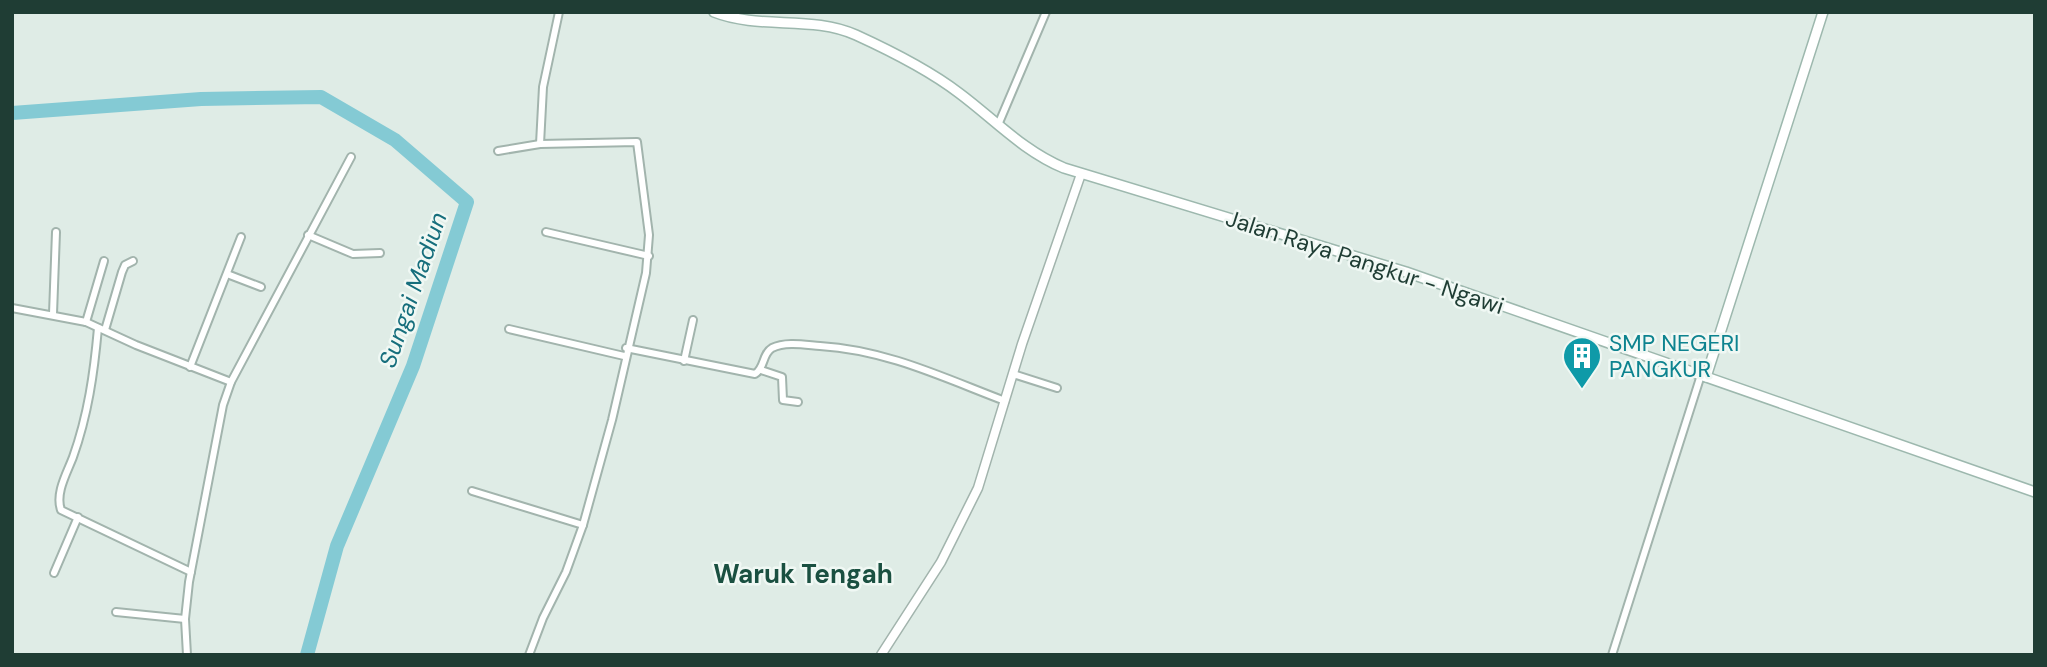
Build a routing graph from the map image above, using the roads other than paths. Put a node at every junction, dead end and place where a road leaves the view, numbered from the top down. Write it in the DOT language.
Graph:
graph roads {
  1 [pos="559,12"];
  2 [pos="714,12"];
  3 [pos="1046,12"];
  4 [pos="1823,12"];
  5 [pos="998,125"];
  6 [pos="540,144"];
  7 [pos="498,151"];
  8 [pos="351,157"];
  9 [pos="1081,174"];
  10 [pos="56,232"];
  11 [pos="546,232"];
  12 [pos="308,235"];
  13 [pos="241,237"];
  14 [pos="380,253"];
  15 [pos="649,256"];
  16 [pos="104,261"];
  17 [pos="133,261"];
  18 [pos="227,274"];
  19 [pos="261,287"];
  20 [pos="12,308"];
  21 [pos="53,314"];
  22 [pos="693,320"];
  23 [pos="86,322"];
  24 [pos="101,329"];
  25 [pos="509,329"];
  26 [pos="626,348"];
  27 [pos="624,356"];
  28 [pos="684,361"];
  29 [pos="190,367"];
  30 [pos="761,370"];
  31 [pos="1013,373"];
  32 [pos="1703,376"];
  33 [pos="231,382"];
  34 [pos="1057,388"];
  35 [pos="1005,401"];
  36 [pos="798,402"];
  37 [pos="472,491"];
  38 [pos="2035,492"];
  39 [pos="78,517"];
  40 [pos="583,525"];
  41 [pos="191,572"];
  42 [pos="54,573"];
  43 [pos="116,612"];
  44 [pos="185,619"];
  45 [pos="187,655"];
  46 [pos="529,655"];
  47 [pos="881,655"];
  48 [pos="1612,655"];
  1 -- 6 [label="street"];
  2 -- 5 [label="main road, Jalan Raya Pangkur - Ngawi"];
  3 -- 5 [label="street"];
  4 -- 32 [label="main road"];
  5 -- 9 [label="main road, Jalan Raya Pangkur - Ngawi"];
  6 -- 7 [label="street"];
  6 -- 15 [label="street"];
  8 -- 12 [label="street"];
  9 -- 31 [label="street"];
  9 -- 32 [label="main road, Jalan Raya Pangkur - Ngawi"];
  10 -- 21 [label="street"];
  11 -- 15 [label="street"];
  12 -- 14 [label="street"];
  12 -- 33 [label="street"];
  13 -- 18 [label="street"];
  15 -- 26 [label="street"];
  16 -- 23 [label="street"];
  17 -- 24 [label="street"];
  18 -- 19 [label="street"];
  18 -- 29 [label="street"];
  20 -- 21 [label="street"];
  21 -- 23 [label="street"];
  22 -- 28 [label="street"];
  23 -- 24 [label="street"];
  24 -- 29 [label="street"];
  24 -- 39 [label="street"];
  25 -- 27 [label="street"];
  26 -- 27 [label="street"];
  26 -- 28 [label="street"];
  27 -- 40 [label="street"];
  28 -- 30 [label="street"];
  29 -- 33 [label="street"];
  30 -- 35 [label="street"];
  30 -- 36 [label="street"];
  31 -- 34 [label="street"];
  31 -- 35 [label="street"];
  32 -- 38 [label="main road, Jalan Raya Pangkur - Ngawi"];
  32 -- 48 [label="street"];
  33 -- 41 [label="street"];
  35 -- 47 [label="street"];
  37 -- 40 [label="street"];
  39 -- 41 [label="street"];
  39 -- 42 [label="street"];
  40 -- 46 [label="street"];
  41 -- 44 [label="street"];
  43 -- 44 [label="street"];
  44 -- 45 [label="street"];
}
